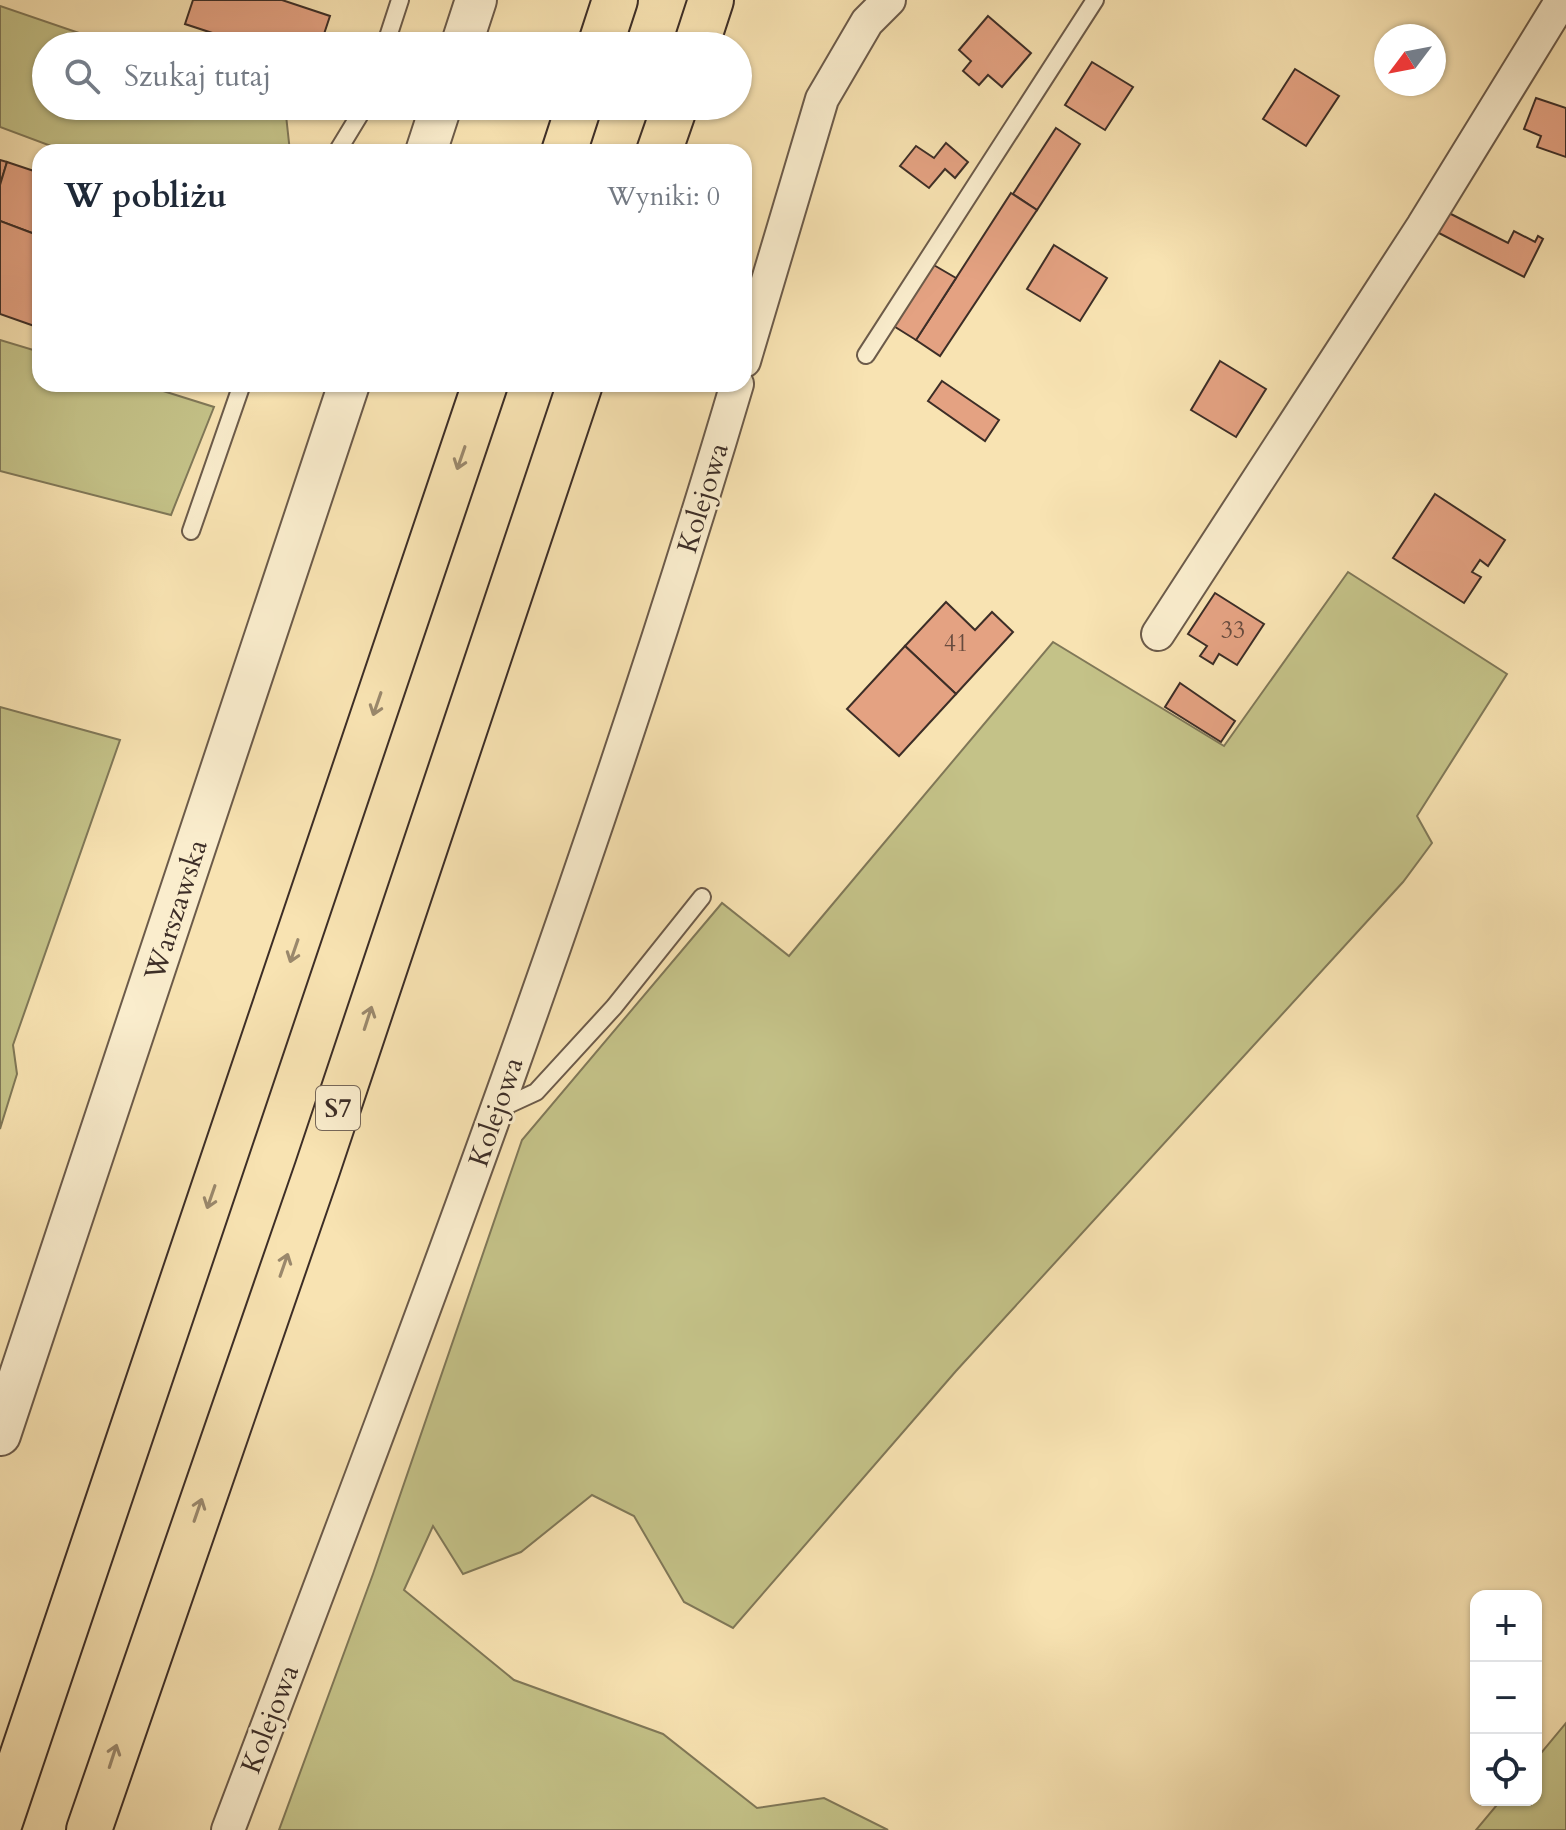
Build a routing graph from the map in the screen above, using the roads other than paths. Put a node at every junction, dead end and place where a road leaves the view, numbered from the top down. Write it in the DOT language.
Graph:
graph roads {
  1 [pos="400,0"];
  2 [pos="476,0"];
  3 [pos="615,0"];
  4 [pos="711,0"];
  5 [pos="889,0"];
  6 [pos="1095,0"];
  7 [pos="1562,0"];
  8 [pos="390,32"];
  9 [pos="466,32"];
  10 [pos="605,32"];
  11 [pos="701,32"];
  12 [pos="356,120"];
  13 [pos="436,120"];
  14 [pos="574,120"];
  15 [pos="670,120"];
  16 [pos="342,144"];
  17 [pos="429,144"];
  18 [pos="567,144"];
  19 [pos="662,144"];
  20 [pos="752,334"];
  21 [pos="866,355"];
  22 [pos="239,392"];
  23 [pos="346,392"];
  24 [pos="482,392"];
  25 [pos="577,392"];
  26 [pos="735,392"];
  27 [pos="191,531"];
  28 [pos="1158,634"];
  29 [pos="702,897"];
  30 [pos="497,1110"];
  31 [pos="0,1435"];
  32 [pos="0,1822"];
  33 [pos="89,1830"];
  34 [pos="228,1830"];
  1 -- 8 [label="lane"];
  2 -- 9 [label="street"];
  3 -- 10 [label="highway"];
  4 -- 11 [label="highway"];
  5 -- 20 [label="street"];
  6 -- 21 [label="lane"];
  7 -- 28 [label="street"];
  12 -- 16 [label="lane"];
  13 -- 17 [label="street"];
  14 -- 18 [label="highway"];
  15 -- 19 [label="highway"];
  22 -- 27 [label="lane"];
  23 -- 31 [label="street, Warszawska"];
  24 -- 32 [label="highway, one-way"];
  33 -- 25 [label="highway, S7, one-way"];
  26 -- 30 [label="street, Kolejowa"];
  29 -- 30 [label="lane"];
  30 -- 34 [label="street, Kolejowa"];
}
